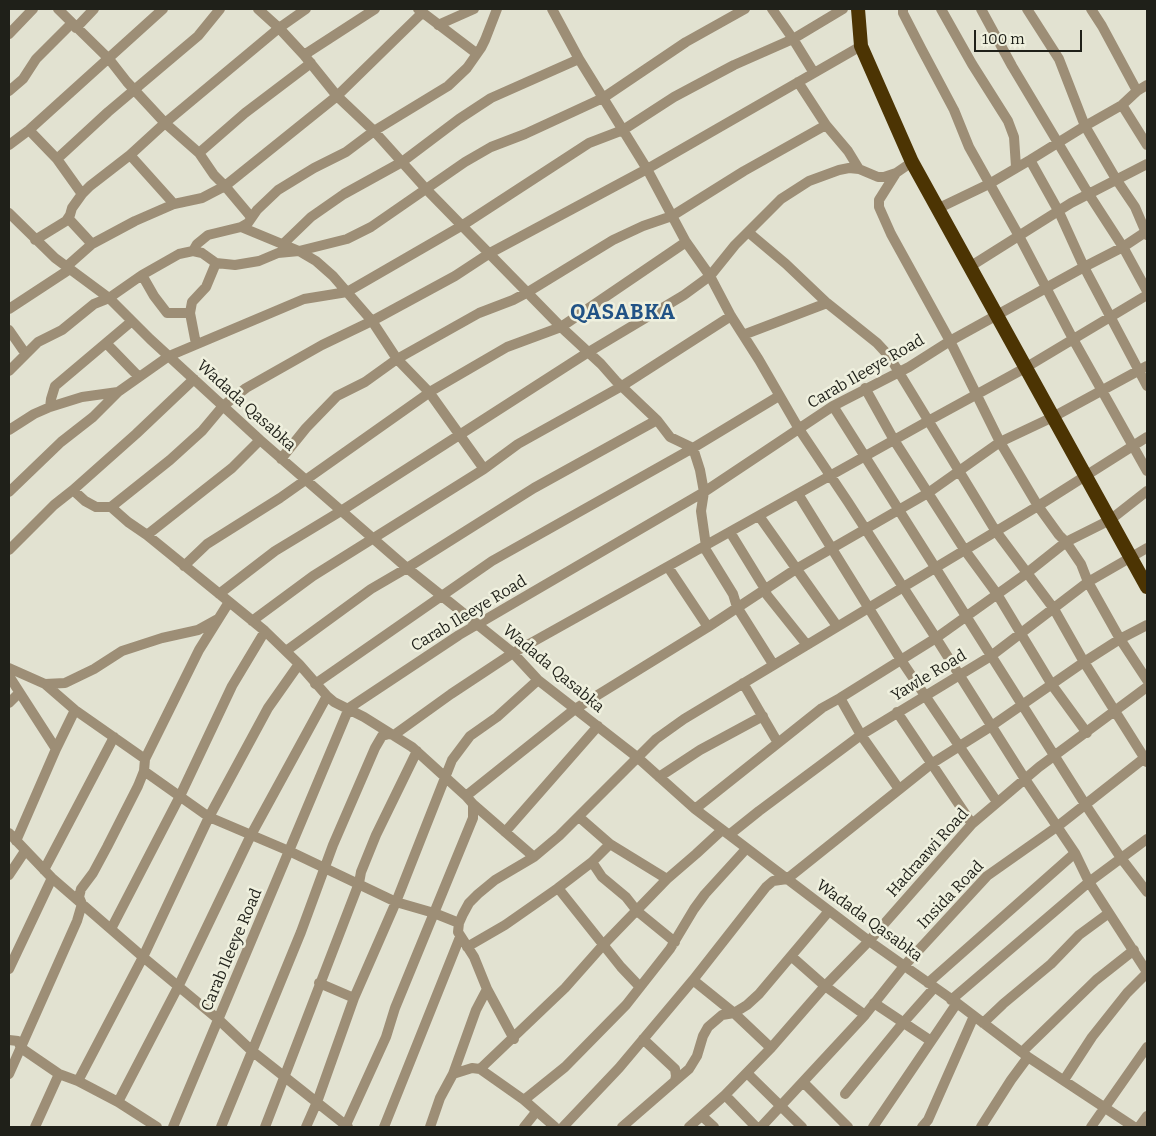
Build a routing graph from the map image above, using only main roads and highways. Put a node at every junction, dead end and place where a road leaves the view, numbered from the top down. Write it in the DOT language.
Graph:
graph roads {
  1 [pos="858,9"];
  2 [pos="1147,587"];
  1 -- 2 [label="highway"];
}
